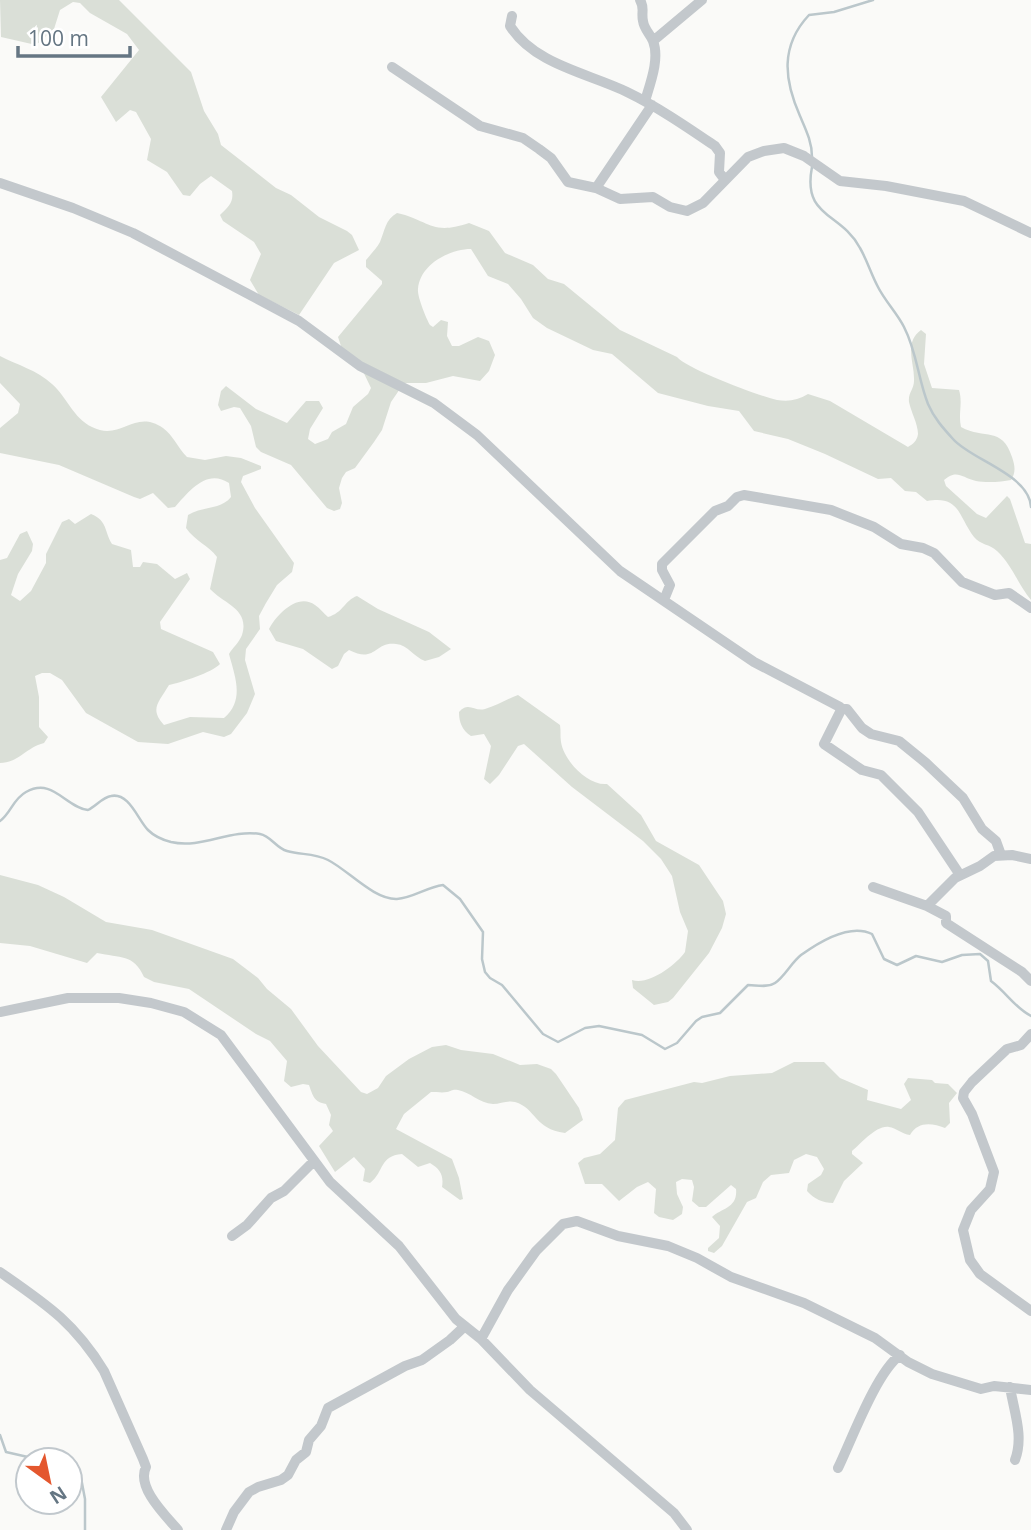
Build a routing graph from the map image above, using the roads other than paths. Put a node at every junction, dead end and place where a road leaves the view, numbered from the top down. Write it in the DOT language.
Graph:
graph roads {
  1 [pos="640,0"];
  2 [pos="702,0"];
  3 [pos="512,16"];
  4 [pos="653,41"];
  5 [pos="392,67"];
  6 [pos="648,103"];
  7 [pos="725,180"];
  8 [pos="0,183"];
  9 [pos="596,188"];
  10 [pos="1031,233"];
  11 [pos="664,600"];
  12 [pos="1031,608"];
  13 [pos="841,709"];
  14 [pos="1001,855"];
  15 [pos="1031,859"];
  16 [pos="960,875"];
  17 [pos="873,887"];
  18 [pos="927,906"];
  19 [pos="1031,981"];
  20 [pos="0,1012"];
  21 [pos="1031,1034"];
  22 [pos="314,1161"];
  23 [pos="233,1236"];
  24 [pos="0,1272"];
  25 [pos="1031,1311"];
  26 [pos="465,1326"];
  27 [pos="481,1339"];
  28 [pos="900,1355"];
  29 [pos="1010,1387"];
  30 [pos="1031,1390"];
  31 [pos="1015,1460"];
  32 [pos="838,1468"];
  33 [pos="178,1530"];
  34 [pos="226,1530"];
  35 [pos="687,1530"];
  1 -- 4 [label="street"];
  2 -- 4 [label="street"];
  3 -- 6 [label="street"];
  4 -- 6 [label="street"];
  5 -- 9 [label="street"];
  6 -- 7 [label="street"];
  6 -- 9 [label="street"];
  7 -- 9 [label="street"];
  7 -- 10 [label="street"];
  8 -- 11 [label="street"];
  11 -- 12 [label="street"];
  11 -- 13 [label="street"];
  13 -- 14 [label="street"];
  13 -- 16 [label="street"];
  14 -- 15 [label="street"];
  14 -- 16 [label="street"];
  16 -- 18 [label="street"];
  17 -- 18 [label="street"];
  18 -- 19 [label="street"];
  20 -- 22 [label="street"];
  21 -- 25 [label="street"];
  22 -- 23 [label="street"];
  22 -- 26 [label="street"];
  24 -- 33 [label="street"];
  26 -- 27 [label="street"];
  26 -- 34 [label="street"];
  27 -- 28 [label="street"];
  27 -- 35 [label="street"];
  28 -- 29 [label="street"];
  28 -- 32 [label="street"];
  29 -- 30 [label="street"];
  29 -- 31 [label="street"];
}
